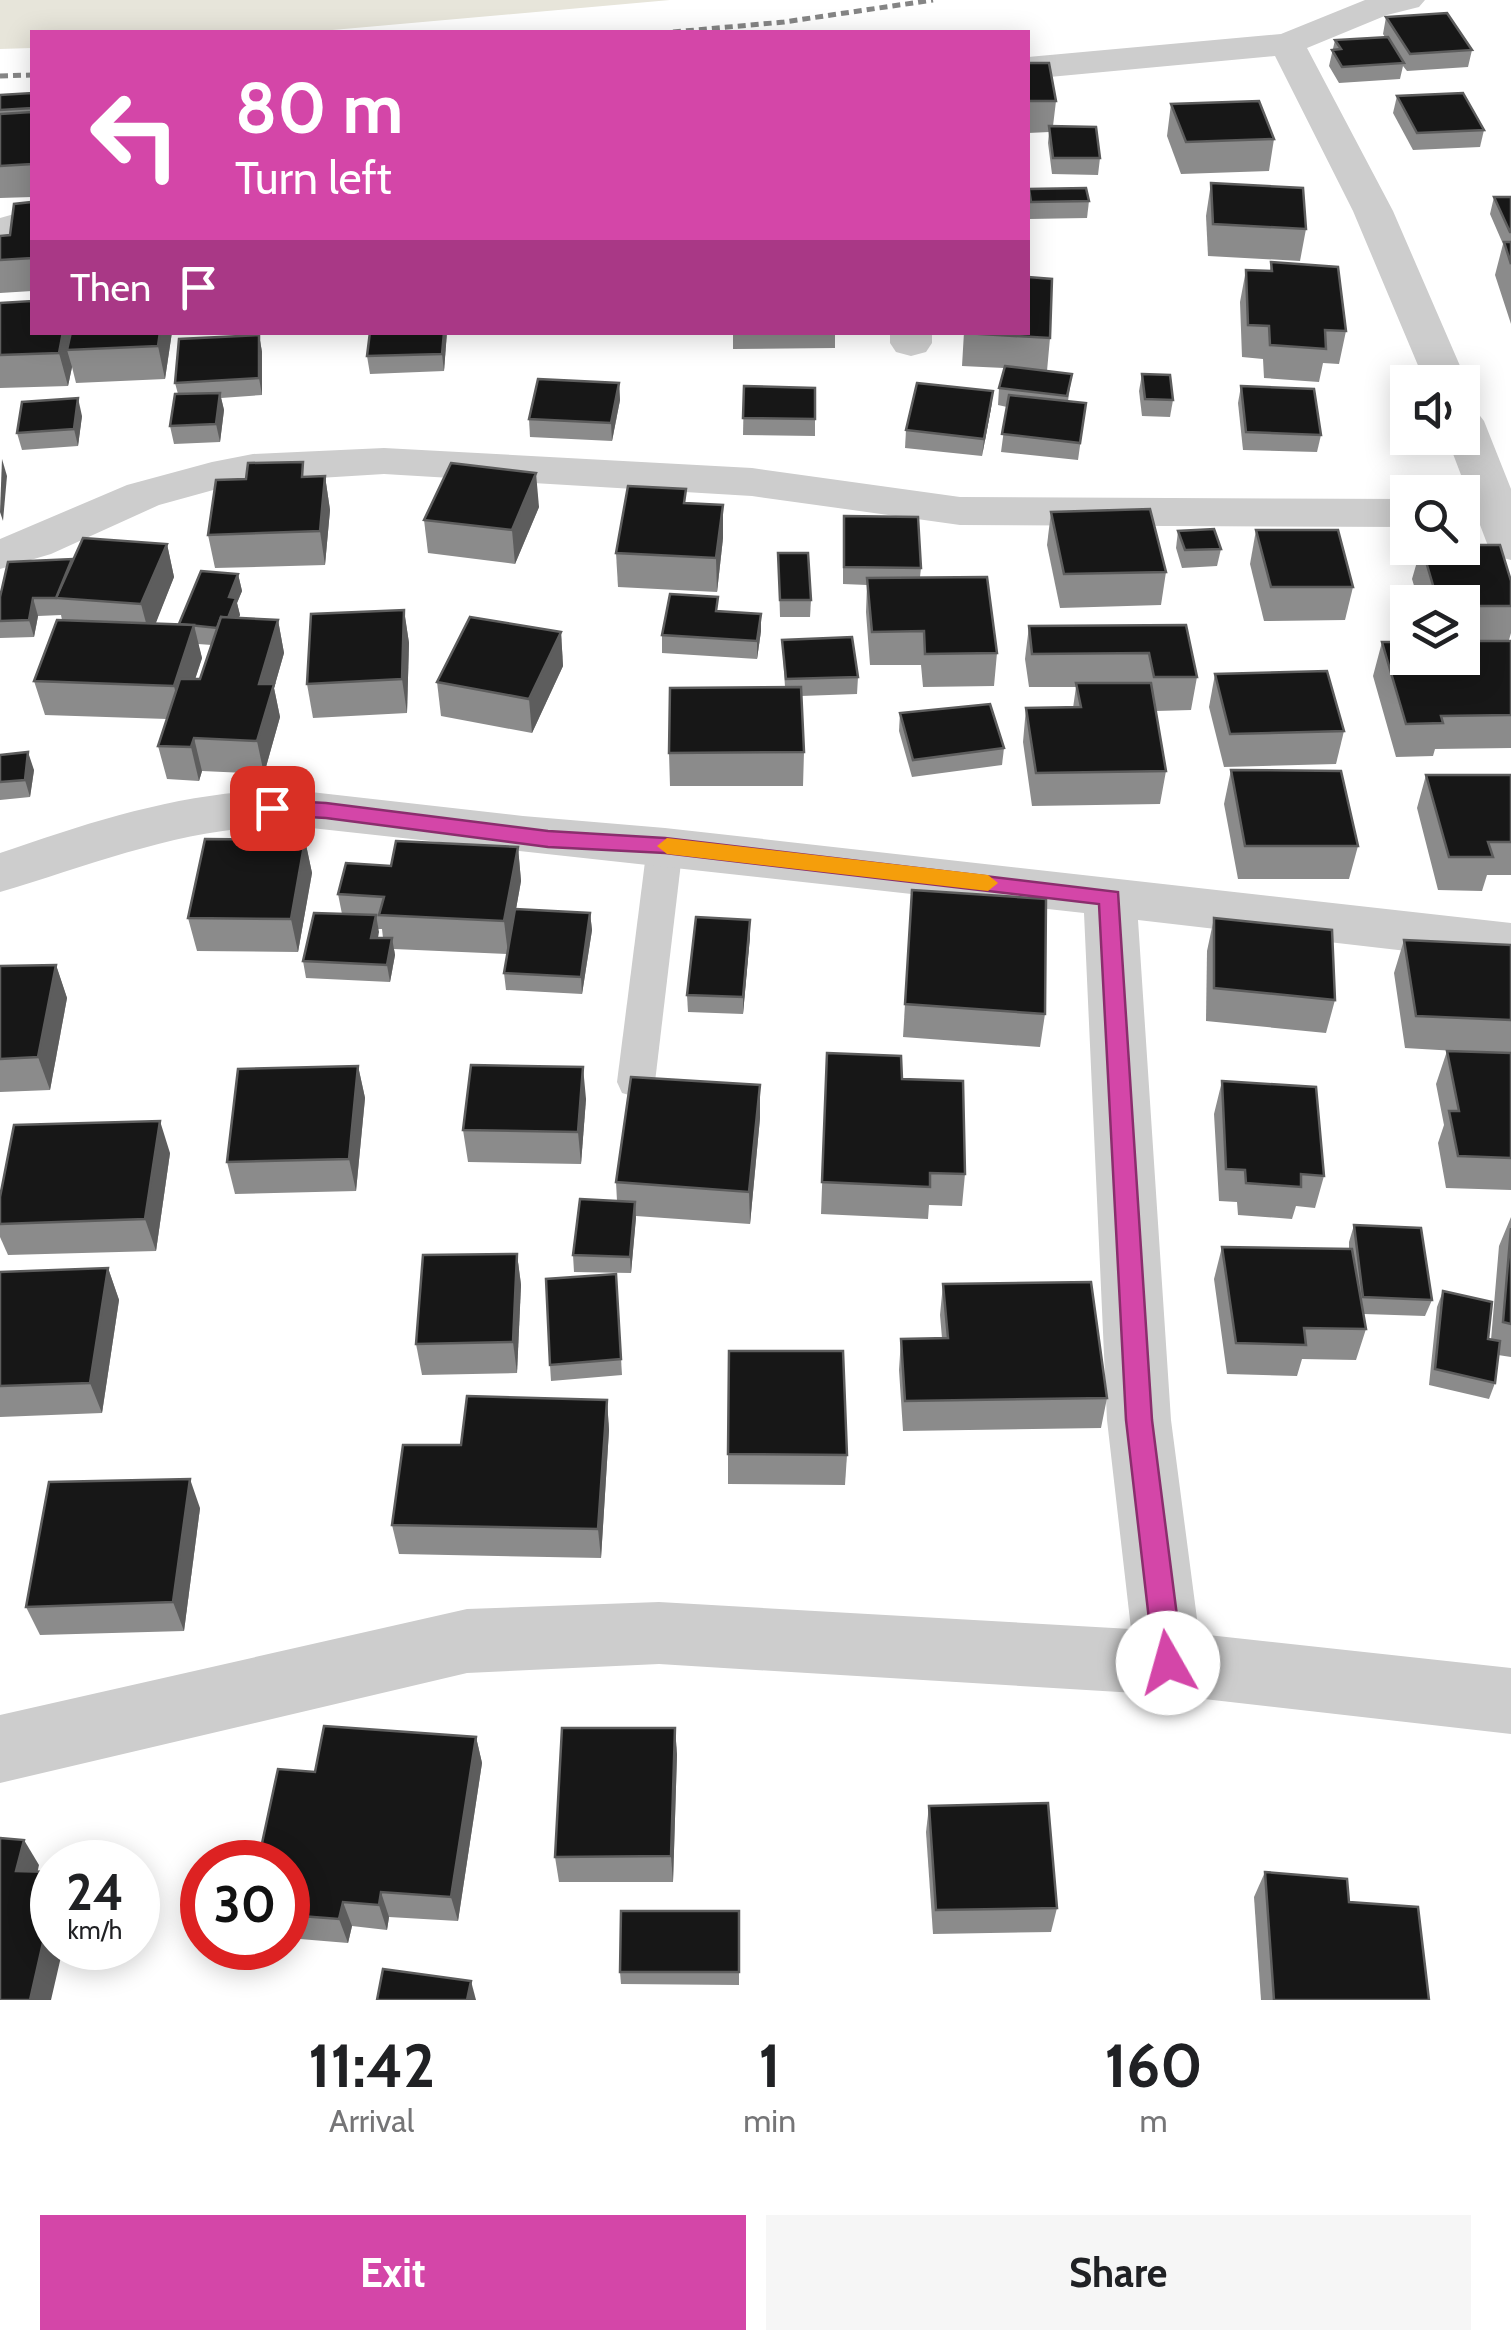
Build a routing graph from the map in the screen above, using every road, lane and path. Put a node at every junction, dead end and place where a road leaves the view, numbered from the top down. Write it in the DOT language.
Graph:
graph roads {
  1 [pos="1407,0"];
  2 [pos="1287,44"];
  3 [pos="1030,68"];
  4 [pos="30,221"];
  5 [pos="0,230"];
  6 [pos="1439,365"];
  7 [pos="1474,455"];
  8 [pos="1495,512"];
  9 [pos="1390,513"];
  10 [pos="0,554"];
  11 [pos="665,846"];
  12 [pos="0,873"];
  13 [pos="1110,897"];
  14 [pos="1511,943"];
  15 [pos="636,1082"];
  16 [pos="1168,1663"];
  17 [pos="1511,1701"];
  18 [pos="0,1749"];
  1 -- 2 [label="street"];
  2 -- 3 [label="street"];
  2 -- 6 [label="street"];
  4 -- 5 [label="street"];
  7 -- 8 [label="street"];
  9 -- 10 [label="street"];
  11 -- 12 [label="street"];
  11 -- 13 [label="street"];
  11 -- 15 [label="lane"];
  13 -- 14 [label="street"];
  13 -- 16 [label="street"];
  16 -- 17 [label="street"];
  16 -- 18 [label="street"];
}
